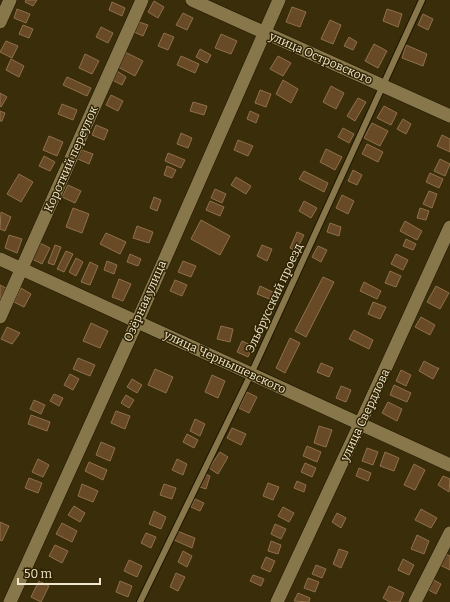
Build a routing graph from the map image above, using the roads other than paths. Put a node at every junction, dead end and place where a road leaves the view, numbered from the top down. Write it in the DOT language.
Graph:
graph roads {
  1 [pos="10,0"];
  2 [pos="142,0"];
  3 [pos="192,0"];
  4 [pos="279,0"];
  5 [pos="422,0"];
  6 [pos="0,22"];
  7 [pos="264,32"];
  8 [pos="383,86"];
  9 [pos="450,116"];
  10 [pos="450,227"];
  11 [pos="0,259"];
  12 [pos="22,269"];
  13 [pos="0,317"];
  14 [pos="136,322"];
  15 [pos="251,374"];
  16 [pos="360,424"];
  17 [pos="450,465"];
  18 [pos="450,533"];
  19 [pos="10,602"];
  20 [pos="140,602"];
  21 [pos="277,602"];
  22 [pos="415,602"];
  1 -- 6 [label="street"];
  2 -- 12 [label="street, Короткий переулок"];
  3 -- 7 [label="street, улица Островского"];
  4 -- 7 [label="street, Озёрная улица"];
  5 -- 8 [label="lane, Эльбрусский проезд"];
  7 -- 8 [label="street, улица Островского"];
  7 -- 14 [label="street, Озёрная улица"];
  8 -- 9 [label="street, улица Островского"];
  8 -- 15 [label="lane, Эльбрусский проезд"];
  10 -- 16 [label="street, улица Свердлова"];
  11 -- 12 [label="street, улица Чернышевского"];
  12 -- 13 [label="street, Короткий переулок"];
  12 -- 14 [label="street, улица Чернышевского"];
  14 -- 15 [label="street, улица Чернышевского"];
  14 -- 19 [label="street, Озёрная улица"];
  15 -- 16 [label="street, улица Чернышевского"];
  15 -- 20 [label="lane, Эльбрусский проезд"];
  16 -- 17 [label="street, улица Чернышевского"];
  16 -- 21 [label="street, улица Свердлова"];
  18 -- 22 [label="street"];
}
